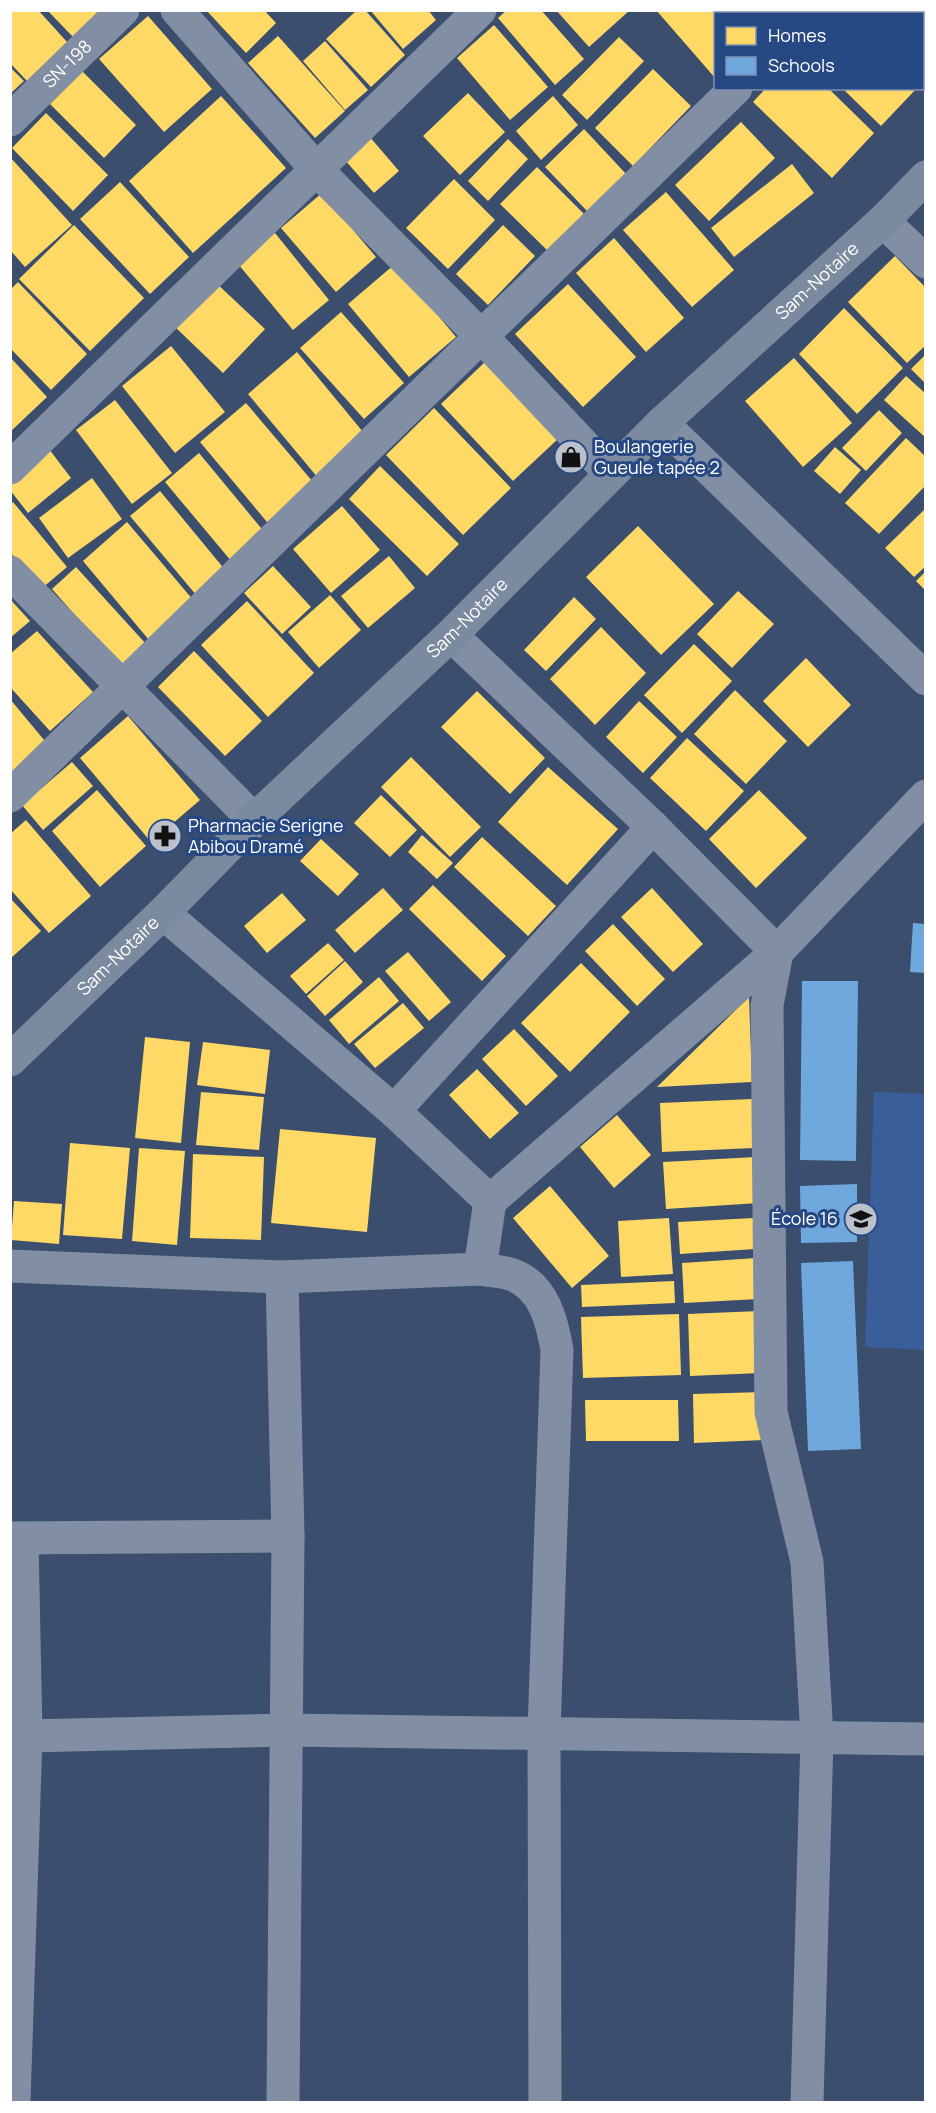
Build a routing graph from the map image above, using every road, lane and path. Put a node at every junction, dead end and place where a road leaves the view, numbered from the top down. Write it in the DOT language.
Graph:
graph roads {
  1 [pos="123,10"];
  2 [pos="177,10"];
  3 [pos="480,10"];
  4 [pos="734,90"];
  5 [pos="10,120"];
  6 [pos="317,170"];
  7 [pos="926,177"];
  8 [pos="883,221"];
  9 [pos="926,262"];
  10 [pos="481,336"];
  11 [pos="662,423"];
  12 [pos="10,468"];
  13 [pos="610,473"];
  14 [pos="10,573"];
  15 [pos="451,635"];
  16 [pos="926,679"];
  17 [pos="124,688"];
  18 [pos="10,796"];
  19 [pos="926,796"];
  20 [pos="254,820"];
  21 [pos="653,827"];
  22 [pos="163,913"];
  23 [pos="777,952"];
  24 [pos="10,1060"];
  25 [pos="394,1111"];
  26 [pos="490,1201"];
  27 [pos="10,1266"];
  28 [pos="480,1269"];
  29 [pos="282,1277"];
  30 [pos="288,1536"];
  31 [pos="16,1538"];
  32 [pos="287,1730"];
  33 [pos="544,1732"];
  34 [pos="26,1736"];
  35 [pos="817,1737"];
  36 [pos="926,1739"];
  37 [pos="14,2103"];
  38 [pos="283,2103"];
  39 [pos="545,2103"];
  40 [pos="807,2103"];
  1 -- 5 [label="street, SN-198"];
  2 -- 6 [label="street"];
  3 -- 6 [label="street"];
  4 -- 10 [label="street"];
  6 -- 10 [label="street"];
  6 -- 12 [label="street"];
  7 -- 8 [label="street, Sam-Notaire"];
  8 -- 9 [label="street"];
  8 -- 11 [label="street, Sam-Notaire"];
  10 -- 13 [label="street"];
  10 -- 17 [label="street"];
  11 -- 13 [label="street, Sam-Notaire"];
  11 -- 16 [label="street"];
  13 -- 15 [label="street, Sam-Notaire"];
  14 -- 17 [label="street"];
  15 -- 20 [label="street, Sam-Notaire"];
  15 -- 21 [label="street"];
  17 -- 18 [label="street"];
  17 -- 20 [label="street"];
  19 -- 23 [label="street"];
  20 -- 22 [label="street, Sam-Notaire"];
  21 -- 23 [label="street"];
  21 -- 25 [label="street"];
  22 -- 24 [label="street, Sam-Notaire"];
  22 -- 25 [label="street"];
  23 -- 26 [label="street"];
  23 -- 35 [label="street"];
  25 -- 26 [label="street"];
  26 -- 28 [label="street"];
  27 -- 29 [label="street"];
  28 -- 29 [label="street"];
  28 -- 33 [label="street"];
  29 -- 30 [label="street"];
  30 -- 31 [label="street"];
  30 -- 32 [label="street"];
  31 -- 34 [label="street"];
  32 -- 33 [label="street"];
  32 -- 34 [label="street"];
  32 -- 38 [label="street"];
  33 -- 35 [label="street"];
  33 -- 39 [label="street"];
  34 -- 37 [label="street"];
  35 -- 36 [label="street"];
  35 -- 40 [label="street"];
}
